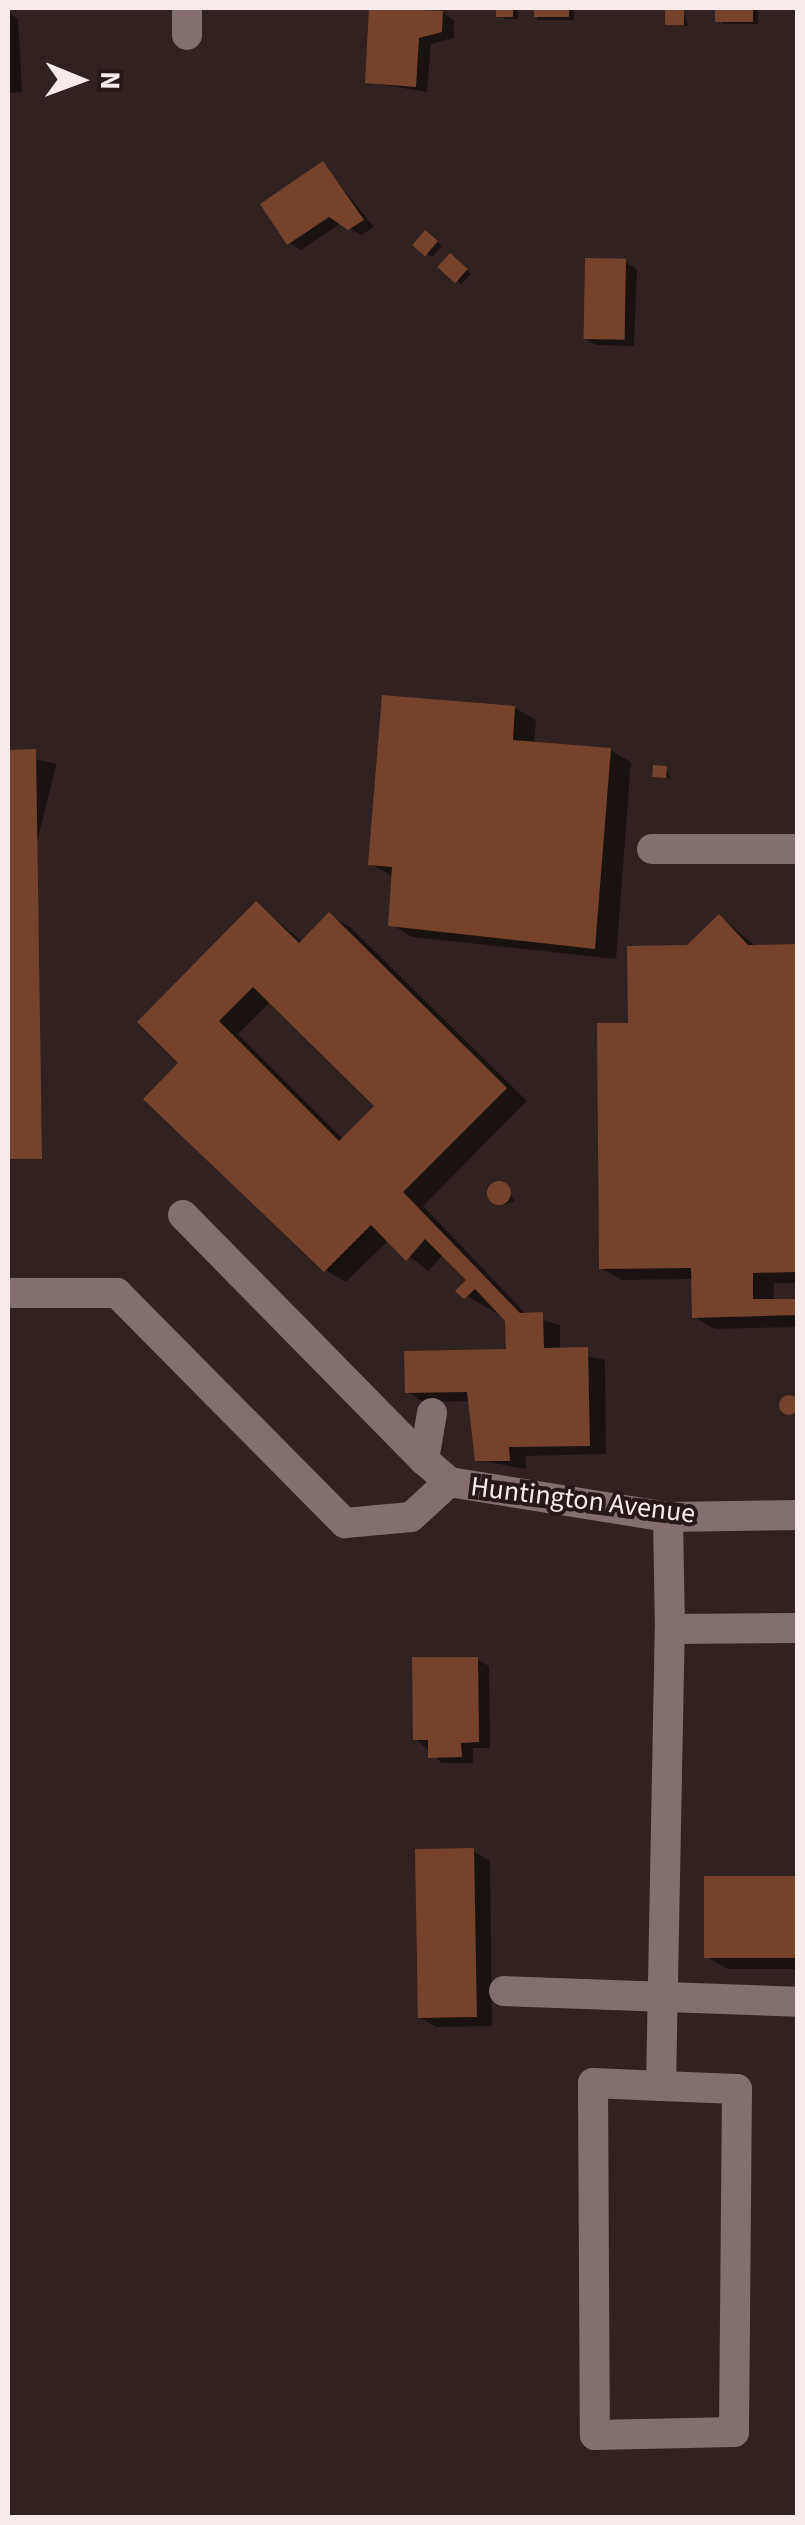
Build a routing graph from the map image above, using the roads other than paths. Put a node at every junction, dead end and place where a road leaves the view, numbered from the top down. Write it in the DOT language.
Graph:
graph roads {
  1 [pos="652,849"];
  2 [pos="798,849"];
  3 [pos="184,1215"];
  4 [pos="8,1293"];
  5 [pos="432,1412"];
  6 [pos="424,1460"];
  7 [pos="449,1482"];
  8 [pos="798,1514"];
  9 [pos="668,1517"];
  10 [pos="798,1628"];
  11 [pos="670,1629"];
  12 [pos="504,1991"];
  13 [pos="665,1998"];
  14 [pos="798,2002"];
  15 [pos="661,2086"];
  1 -- 2 [label="lane"];
  3 -- 6 [label="lane, Huntington Avenue"];
  4 -- 7 [label="lane"];
  5 -- 6 [label="lane"];
  6 -- 7 [label="lane, Huntington Avenue"];
  7 -- 9 [label="lane, Huntington Avenue"];
  8 -- 9 [label="lane, Huntington Avenue"];
  9 -- 11 [label="lane"];
  10 -- 11 [label="lane"];
  11 -- 13 [label="lane"];
  12 -- 13 [label="lane"];
  13 -- 14 [label="lane"];
  13 -- 15 [label="lane"];
  15 -- 15 [label="lane"];
}
